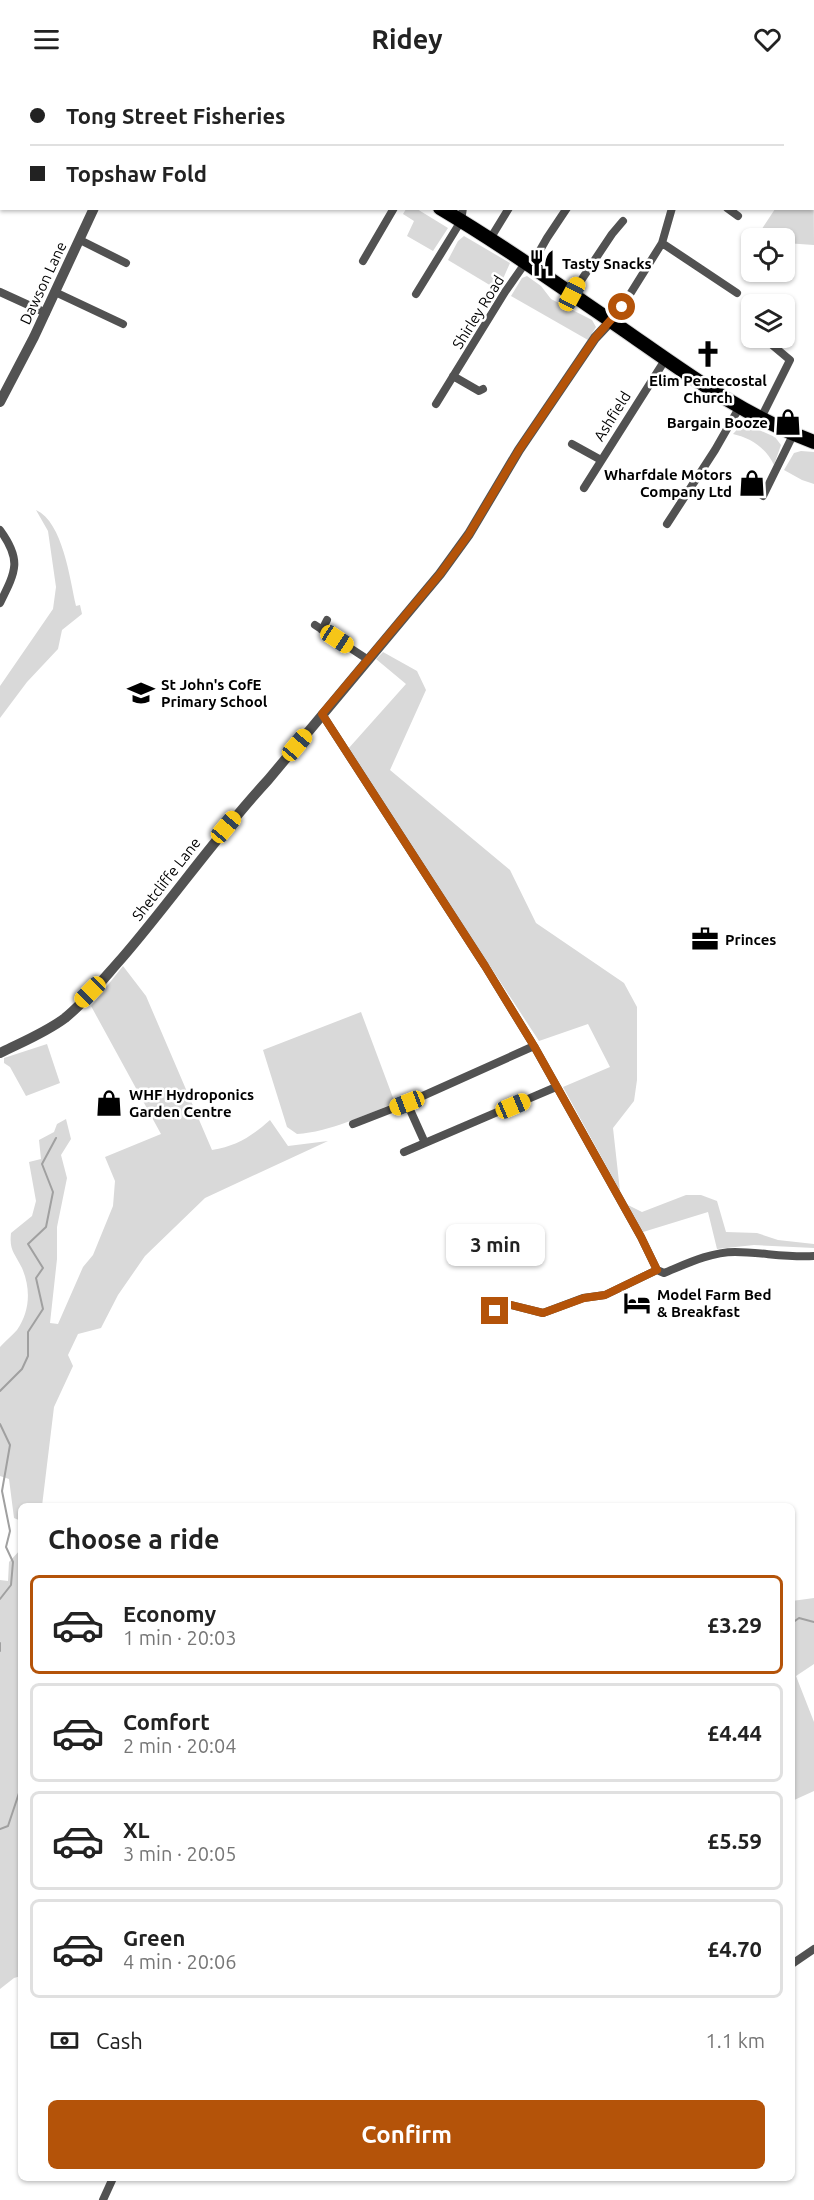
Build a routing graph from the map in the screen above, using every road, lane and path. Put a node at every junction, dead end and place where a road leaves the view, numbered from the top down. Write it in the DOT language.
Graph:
graph roads {
  1 [pos="93,210"];
  2 [pos="393,210"];
  3 [pos="447,210"];
  4 [pos="508,210"];
  5 [pos="566,210"];
  6 [pos="671,210"];
  7 [pos="729,210"];
  8 [pos="462,214"];
  9 [pos="738,216"];
  10 [pos="623,221"];
  11 [pos="490,239"];
  12 [pos="80,240"];
  13 [pos="662,243"];
  14 [pos="363,261"];
  15 [pos="126,263"];
  16 [pos="528,264"];
  17 [pos="0,292"];
  18 [pos="55,292"];
  19 [pos="737,293"];
  20 [pos="416,294"];
  21 [pos="572,294"];
  22 [pos="46,313"];
  23 [pos="611,321"];
  24 [pos="123,324"];
  25 [pos="776,348"];
  26 [pos="665,360"];
  27 [pos="453,376"];
  28 [pos="483,389"];
  29 [pos="0,402"];
  30 [pos="436,404"];
  31 [pos="739,408"];
  32 [pos="760,420"];
  33 [pos="793,435"];
  34 [pos="814,442"];
  35 [pos="572,444"];
  36 [pos="601,460"];
  37 [pos="584,488"];
  38 [pos="763,496"];
  39 [pos="667,524"];
  40 [pos="0,530"];
  41 [pos="0,603"];
  42 [pos="327,620"];
  43 [pos="367,659"];
  44 [pos="322,714"];
  45 [pos="534,1046"];
  46 [pos="0,1053"];
  47 [pos="556,1087"];
  48 [pos="407,1103"];
  49 [pos="353,1124"];
  50 [pos="425,1143"];
  51 [pos="404,1152"];
  52 [pos="814,1256"];
  53 [pos="657,1270"];
  54 [pos="484,1318"];
  55 [pos="814,1949"];
  56 [pos="795,1962"];
  57 [pos="112,2181"];
  58 [pos="103,2200"];
  1 -- 12 [label="street, Dawson Lane"];
  2 -- 14 [label="street"];
  3 -- 8 [label="highway"];
  4 -- 11 [label="street"];
  5 -- 16 [label="street, Shirley Road"];
  6 -- 13 [label="street"];
  7 -- 9 [label="street"];
  8 -- 11 [label="highway"];
  8 -- 20 [label="street"];
  10 -- 21 [label="street"];
  11 -- 16 [label="highway"];
  12 -- 15 [label="street"];
  12 -- 18 [label="street, Dawson Lane"];
  13 -- 19 [label="street"];
  13 -- 23 [label="street"];
  16 -- 21 [label="highway"];
  16 -- 27 [label="street, Shirley Road"];
  17 -- 22 [label="street"];
  18 -- 22 [label="street, Dawson Lane"];
  18 -- 24 [label="street"];
  21 -- 23 [label="highway"];
  22 -- 29 [label="street, Dawson Lane"];
  23 -- 26 [label="highway"];
  23 -- 43 [label="street, Shetcliffe Lane"];
  25 -- 32 [label="street"];
  26 -- 31 [label="highway"];
  26 -- 36 [label="street, Ashfield"];
  27 -- 28 [label="street"];
  27 -- 30 [label="street, Shirley Road"];
  31 -- 32 [label="highway"];
  31 -- 39 [label="street"];
  32 -- 33 [label="highway"];
  33 -- 34 [label="highway"];
  33 -- 38 [label="street"];
  35 -- 36 [label="street"];
  36 -- 37 [label="street, Ashfield"];
  40 -- 41 [label="street"];
  42 -- 43 [label="street"];
  43 -- 44 [label="street, Shetcliffe Lane"];
  44 -- 45 [label="street"];
  44 -- 46 [label="street, Shetcliffe Lane"];
  45 -- 47 [label="street"];
  45 -- 48 [label="street"];
  47 -- 50 [label="street"];
  47 -- 53 [label="street"];
  48 -- 49 [label="street"];
  48 -- 50 [label="street"];
  50 -- 51 [label="street"];
  52 -- 53 [label="street"];
  53 -- 54 [label="street"];
  55 -- 56 [label="street"];
  57 -- 58 [label="street"];
}
